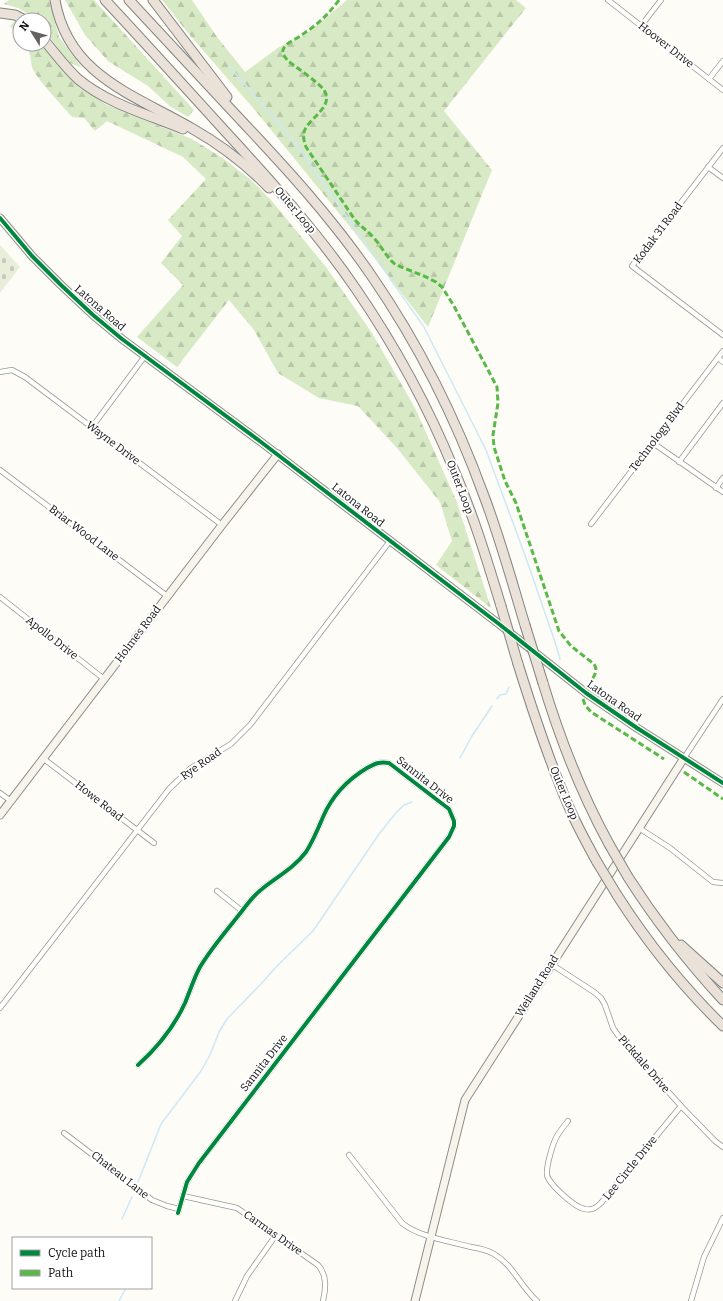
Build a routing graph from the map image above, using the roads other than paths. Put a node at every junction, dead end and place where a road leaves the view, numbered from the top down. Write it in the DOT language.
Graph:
graph roads {
  1 [pos="55,0"];
  2 [pos="105,0"];
  3 [pos="129,0"];
  4 [pos="153,0"];
  5 [pos="608,0"];
  6 [pos="661,0"];
  7 [pos="0,13"];
  8 [pos="12,15"];
  9 [pos="641,26"];
  10 [pos="52,50"];
  11 [pos="723,61"];
  12 [pos="709,79"];
  13 [pos="723,90"];
  14 [pos="265,146"];
  15 [pos="223,148"];
  16 [pos="723,148"];
  17 [pos="708,167"];
  18 [pos="723,178"];
  19 [pos="0,218"];
  20 [pos="327,249"];
  21 [pos="723,334"];
  22 [pos="723,351"];
  23 [pos="144,356"];
  24 [pos="718,358"];
  25 [pos="723,362"];
  26 [pos="0,372"];
  27 [pos="723,403"];
  28 [pos="92,427"];
  29 [pos="653,443"];
  30 [pos="278,454"];
  31 [pos="680,462"];
  32 [pos="0,470"];
  33 [pos="723,478"];
  34 [pos="716,488"];
  35 [pos="723,492"];
  36 [pos="591,524"];
  37 [pos="222,525"];
  38 [pos="390,541"];
  39 [pos="167,596"];
  40 [pos="0,597"];
  41 [pos="104,679"];
  42 [pos="723,699"];
  43 [pos="684,758"];
  44 [pos="44,759"];
  45 [pos="723,783"];
  46 [pos="0,793"];
  47 [pos="10,801"];
  48 [pos="0,815"];
  49 [pos="639,828"];
  50 [pos="137,830"];
  51 [pos="154,843"];
  52 [pos="723,883"];
  53 [pos="217,891"];
  54 [pos="242,910"];
  55 [pos="658,922"];
  56 [pos="551,964"];
  57 [pos="723,983"];
  58 [pos="723,1000"];
  59 [pos="0,1008"];
  60 [pos="723,1026"];
  61 [pos="138,1066"];
  62 [pos="681,1106"];
  63 [pos="568,1121"];
  64 [pos="64,1133"];
  65 [pos="723,1147"];
  66 [pos="348,1155"];
  67 [pos="183,1196"];
  68 [pos="723,1218"];
  69 [pos="276,1235"];
  70 [pos="430,1236"];
  71 [pos="235,1301"];
  72 [pos="323,1301"];
  73 [pos="415,1301"];
  74 [pos="537,1301"];
  75 [pos="691,1301"];
  1 -- 15 [label="highway"];
  2 -- 20 [label="highway, Outer Loop"];
  3 -- 14 [label="highway, Outer Loop"];
  4 -- 14 [label="highway"];
  5 -- 9 [label="street, Hoover Drive"];
  6 -- 9 [label="street"];
  7 -- 8 [label="highway"];
  9 -- 12 [label="street, Hoover Drive"];
  10 -- 15 [label="highway"];
  11 -- 12 [label="street"];
  12 -- 13 [label="street, Hoover Drive"];
  14 -- 55 [label="highway, Outer Loop, bridge"];
  15 -- 20 [label="highway"];
  16 -- 17 [label="street, Kodak 31 Road"];
  17 -- 18 [label="street"];
  17 -- 21 [label="street, Kodak 31 Road"];
  19 -- 23 [label="street, Latona Road"];
  20 -- 60 [label="highway, Outer Loop, bridge"];
  22 -- 24 [label="street, Technology Blvd"];
  23 -- 28 [label="street"];
  23 -- 30 [label="street, Latona Road"];
  24 -- 25 [label="street"];
  24 -- 29 [label="street, Technology Blvd"];
  26 -- 28 [label="street, Wayne Drive"];
  27 -- 31 [label="street"];
  28 -- 37 [label="street, Wayne Drive"];
  29 -- 31 [label="street"];
  29 -- 36 [label="street, Technology Blvd"];
  30 -- 37 [label="street, Holmes Road"];
  30 -- 38 [label="street, Latona Road"];
  31 -- 34 [label="street"];
  32 -- 39 [label="street, Briar Wood Lane"];
  33 -- 34 [label="street"];
  34 -- 35 [label="street"];
  37 -- 39 [label="street, Holmes Road"];
  38 -- 43 [label="street, Latona Road"];
  38 -- 50 [label="street, Rye Road"];
  39 -- 41 [label="street, Holmes Road"];
  40 -- 41 [label="street, Apollo Drive"];
  41 -- 44 [label="street, Holmes Road"];
  42 -- 43 [label="street, Weiland Road"];
  43 -- 45 [label="street, Latona Road"];
  43 -- 49 [label="street, Weiland Road"];
  44 -- 47 [label="street, Holmes Road"];
  44 -- 50 [label="street, Howe Road"];
  46 -- 47 [label="street"];
  47 -- 48 [label="street, Holmes Road"];
  49 -- 52 [label="street"];
  49 -- 56 [label="street, Weiland Road"];
  50 -- 51 [label="street, Howe Road"];
  50 -- 59 [label="street, Rye Road"];
  53 -- 54 [label="street"];
  54 -- 61 [label="street, Sannita Drive"];
  54 -- 67 [label="street, Sannita Drive"];
  55 -- 57 [label="highway"];
  55 -- 58 [label="highway, Outer Loop"];
  56 -- 62 [label="street, Pickdale Drive"];
  56 -- 70 [label="street, Weiland Road"];
  62 -- 63 [label="street, Lee Circle Drive"];
  62 -- 65 [label="street, Pickdale Drive"];
  64 -- 67 [label="street, Chateau Lane"];
  66 -- 70 [label="street"];
  67 -- 69 [label="street, Carmas Drive"];
  68 -- 75 [label="street"];
  69 -- 71 [label="street"];
  69 -- 72 [label="street, Carmas Drive"];
  70 -- 73 [label="street, Weiland Road"];
  70 -- 74 [label="street"];
}
